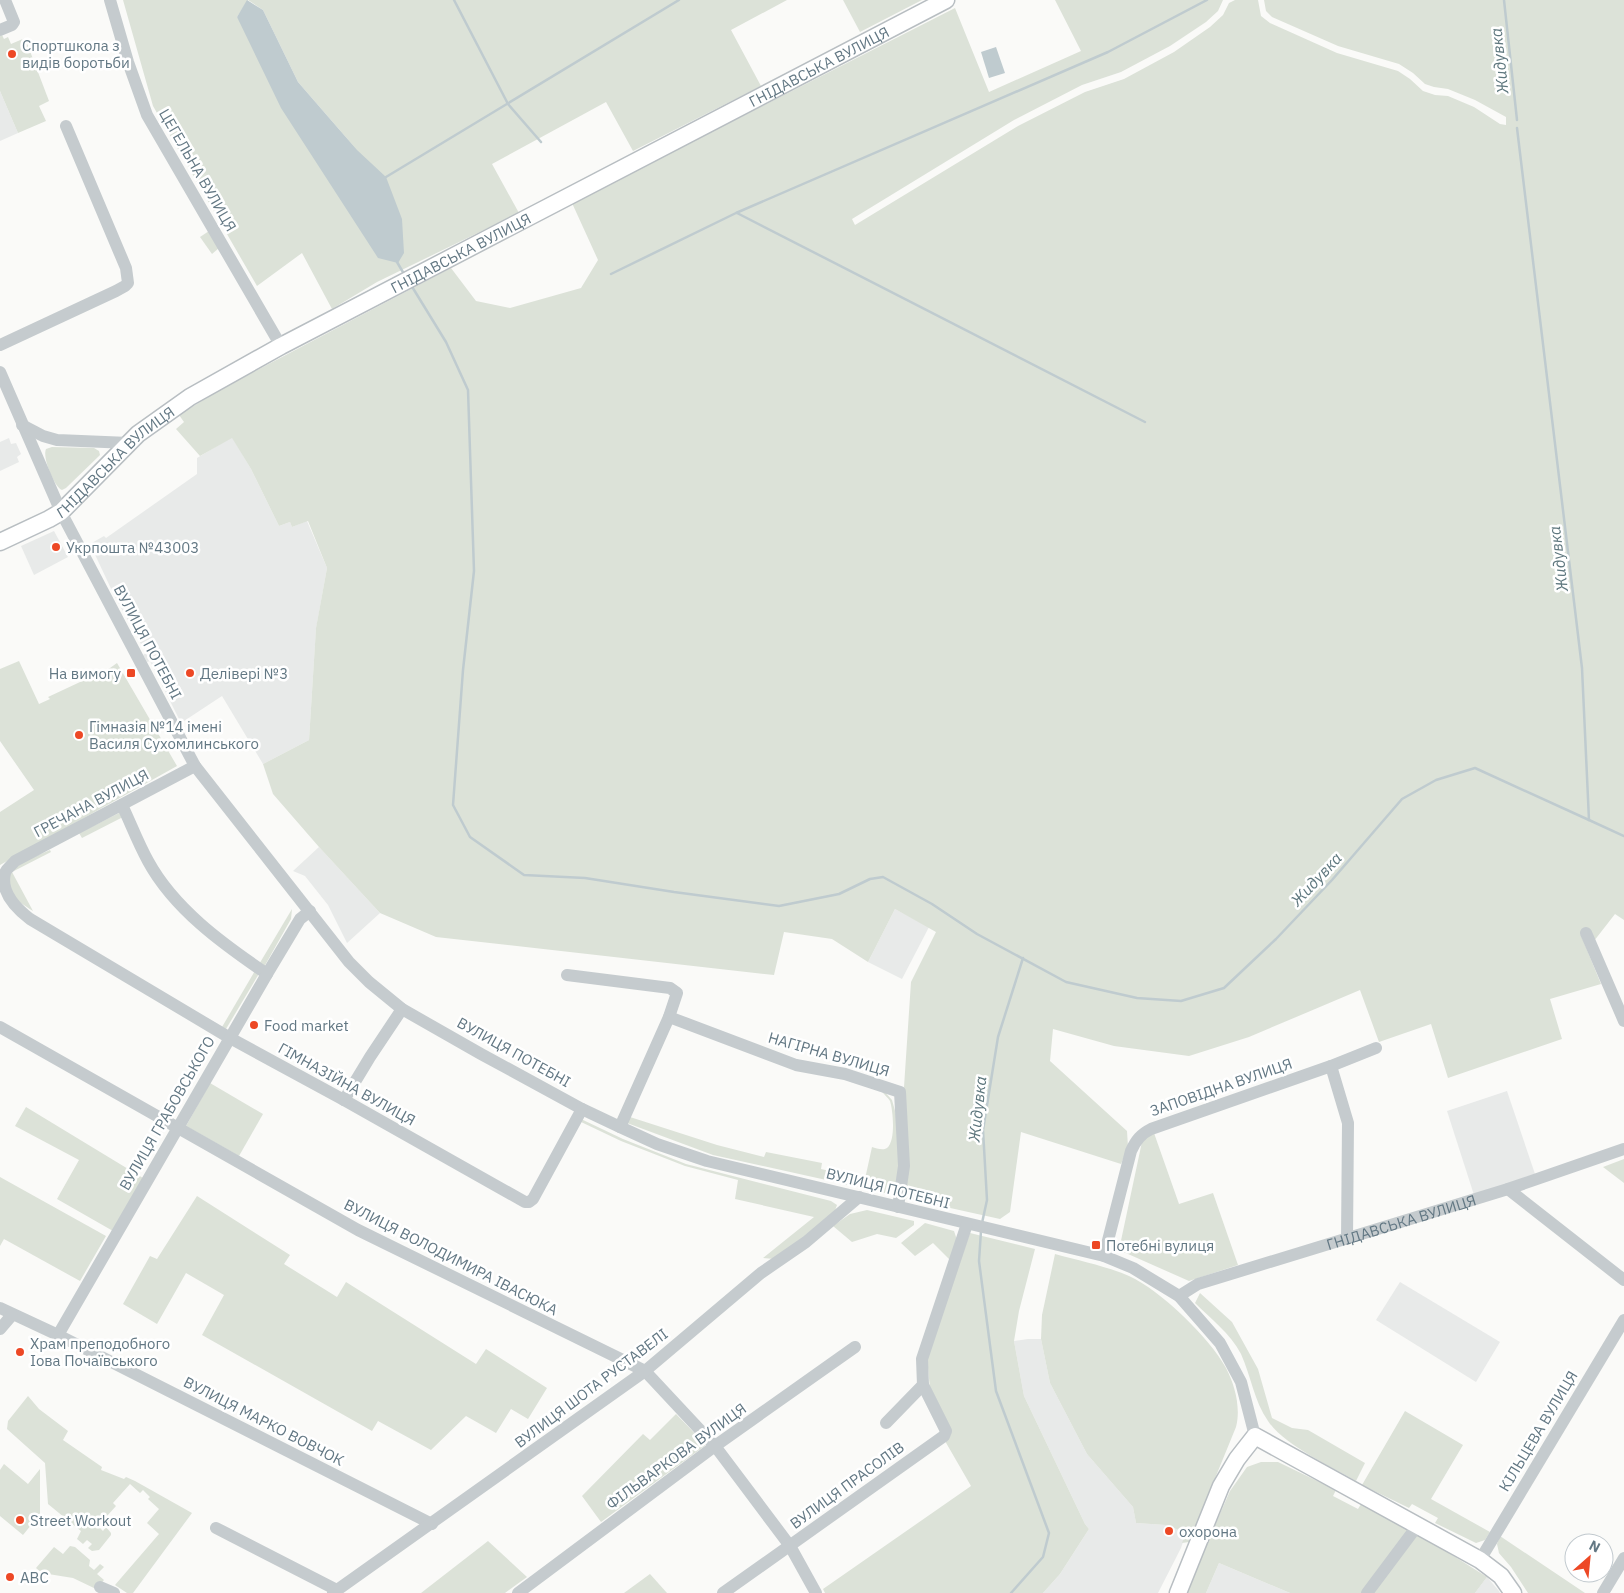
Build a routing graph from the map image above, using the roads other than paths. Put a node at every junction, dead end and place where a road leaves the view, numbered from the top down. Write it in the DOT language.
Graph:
graph roads {
  1 [pos="5,0"];
  2 [pos="110,0"];
  3 [pos="946,0"];
  4 [pos="0,30"];
  5 [pos="66,126"];
  6 [pos="0,345"];
  7 [pos="281,346"];
  8 [pos="0,372"];
  9 [pos="22,425"];
  10 [pos="129,443"];
  11 [pos="61,512"];
  12 [pos="0,542"];
  13 [pos="195,766"];
  14 [pos="122,805"];
  15 [pos="5,872"];
  16 [pos="310,911"];
  17 [pos="1586,933"];
  18 [pos="267,974"];
  19 [pos="567,975"];
  20 [pos="402,1009"];
  21 [pos="669,1017"];
  22 [pos="1624,1021"];
  23 [pos="0,1027"];
  24 [pos="230,1038"];
  25 [pos="1376,1048"];
  26 [pos="1331,1066"];
  27 [pos="344,1100"];
  28 [pos="582,1109"];
  29 [pos="620,1127"];
  30 [pos="176,1128"];
  31 [pos="1624,1150"];
  32 [pos="1508,1189"];
  33 [pos="859,1197"];
  34 [pos="898,1207"];
  35 [pos="970,1225"];
  36 [pos="1347,1239"];
  37 [pos="1104,1256"];
  38 [pos="1624,1280"];
  39 [pos="1179,1296"];
  40 [pos="0,1308"];
  41 [pos="12,1314"];
  42 [pos="1624,1320"];
  43 [pos="0,1329"];
  44 [pos="58,1335"];
  45 [pos="855,1347"];
  46 [pos="645,1372"];
  47 [pos="923,1385"];
  48 [pos="886,1423"];
  49 [pos="1255,1436"];
  50 [pos="715,1446"];
  51 [pos="432,1524"];
  52 [pos="1418,1525"];
  53 [pos="216,1528"];
  54 [pos="790,1546"];
  55 [pos="1624,1558"];
  56 [pos="1480,1560"];
  57 [pos="100,1587"];
  58 [pos="335,1591"];
  59 [pos="114,1593"];
  60 [pos="518,1593"];
  61 [pos="723,1593"];
  62 [pos="816,1593"];
  63 [pos="1178,1593"];
  64 [pos="1366,1593"];
  65 [pos="1513,1593"];
  66 [pos="1603,1593"];
  1 -- 4 [label="street"];
  2 -- 7 [label="street, ЦЕГЕЛЬНА ВУЛИЦЯ"];
  3 -- 7 [label="main road, ГНІДАВСЬКА ВУЛИЦЯ"];
  5 -- 6 [label="street"];
  7 -- 10 [label="main road, ГНІДАВСЬКА ВУЛИЦЯ"];
  8 -- 9 [label="street, ВУЛИЦЯ ПОТЕБНІ"];
  9 -- 10 [label="street"];
  9 -- 11 [label="street, ВУЛИЦЯ ПОТЕБНІ"];
  10 -- 11 [label="main road, ГНІДАВСЬКА ВУЛИЦЯ"];
  11 -- 12 [label="main road, ГНІДАВСЬКА ВУЛИЦЯ"];
  11 -- 13 [label="street, ВУЛИЦЯ ПОТЕБНІ"];
  13 -- 14 [label="street, ГРЕЧАНА ВУЛИЦЯ"];
  13 -- 16 [label="street, ВУЛИЦЯ ПОТЕБНІ"];
  14 -- 15 [label="street, ГРЕЧАНА ВУЛИЦЯ"];
  14 -- 18 [label="street"];
  15 -- 24 [label="street, ГІМНАЗІЙНА ВУЛИЦЯ"];
  16 -- 18 [label="street, ВУЛИЦЯ ГРАБОВСЬКОГО"];
  16 -- 20 [label="street, ВУЛИЦЯ ПОТЕБНІ"];
  17 -- 22 [label="street"];
  18 -- 24 [label="street, ВУЛИЦЯ ГРАБОВСЬКОГО"];
  19 -- 21 [label="street"];
  20 -- 27 [label="street"];
  20 -- 28 [label="street, ВУЛИЦЯ ПОТЕБНІ"];
  21 -- 29 [label="street"];
  21 -- 34 [label="street, НАГІРНА ВУЛИЦЯ"];
  23 -- 30 [label="street, ВУЛИЦЯ ВОЛОДИМИРА ІВАСЮКА"];
  24 -- 27 [label="street, ГІМНАЗІЙНА ВУЛИЦЯ"];
  24 -- 30 [label="street, ВУЛИЦЯ ГРАБОВСЬКОГО"];
  25 -- 26 [label="street, ЗАПОВІДНА ВУЛИЦЯ"];
  26 -- 36 [label="street"];
  26 -- 37 [label="street, ЗАПОВІДНА ВУЛИЦЯ"];
  27 -- 28 [label="street, ГІМНАЗІЙНА ВУЛИЦЯ"];
  28 -- 29 [label="street, ВУЛИЦЯ ПОТЕБНІ"];
  29 -- 33 [label="street, ВУЛИЦЯ ПОТЕБНІ"];
  30 -- 44 [label="street, ВУЛИЦЯ ГРАБОВСЬКОГО"];
  30 -- 46 [label="street, ВУЛИЦЯ ВОЛОДИМИРА ІВАСЮКА"];
  31 -- 32 [label="street, ГНІДАВСЬКА ВУЛИЦЯ"];
  32 -- 36 [label="street, ГНІДАВСЬКА ВУЛИЦЯ"];
  32 -- 38 [label="street"];
  33 -- 34 [label="street, ВУЛИЦЯ ПОТЕБНІ"];
  33 -- 46 [label="street, ВУЛИЦЯ ШОТА РУСТАВЕЛІ"];
  34 -- 35 [label="street, ВУЛИЦЯ ПОТЕБНІ"];
  35 -- 37 [label="street, ВУЛИЦЯ ПОТЕБНІ"];
  35 -- 47 [label="street"];
  36 -- 39 [label="street, ГНІДАВСЬКА ВУЛИЦЯ"];
  37 -- 39 [label="street, ВУЛИЦЯ ПОТЕБНІ"];
  39 -- 49 [label="street, ВУЛИЦЯ ПОТЕБНІ"];
  40 -- 41 [label="street, ВУЛИЦЯ МАРКО ВОВЧОК"];
  41 -- 43 [label="street"];
  41 -- 44 [label="street, ВУЛИЦЯ МАРКО ВОВЧОК"];
  42 -- 56 [label="street, КІЛЬЦЕВА ВУЛИЦЯ"];
  44 -- 51 [label="street, ВУЛИЦЯ МАРКО ВОВЧОК"];
  45 -- 50 [label="street, ФІЛЬВАРКОВА ВУЛИЦЯ"];
  46 -- 50 [label="street, ВУЛИЦЯ ВОЛОДИМИРА ІВАСЮКА"];
  46 -- 51 [label="street, ВУЛИЦЯ ШОТА РУСТАВЕЛІ"];
  47 -- 48 [label="street"];
  47 -- 54 [label="street, ВУЛИЦЯ ПРАСОЛІВ"];
  49 -- 52 [label="main road"];
  49 -- 63 [label="main road"];
  50 -- 54 [label="street, ВУЛИЦЯ ВОЛОДИМИРА ІВАСЮКА"];
  50 -- 60 [label="street, ФІЛЬВАРКОВА ВУЛИЦЯ"];
  51 -- 58 [label="street, ВУЛИЦЯ ШОТА РУСТАВЕЛІ"];
  52 -- 56 [label="main road"];
  52 -- 64 [label="street"];
  53 -- 58 [label="street"];
  54 -- 61 [label="street, ВУЛИЦЯ ПРАСОЛІВ"];
  54 -- 62 [label="street, ВУЛИЦЯ ВОЛОДИМИРА ІВАСЮКА"];
  55 -- 66 [label="street"];
  56 -- 65 [label="main road"];
  57 -- 59 [label="street"];
}
